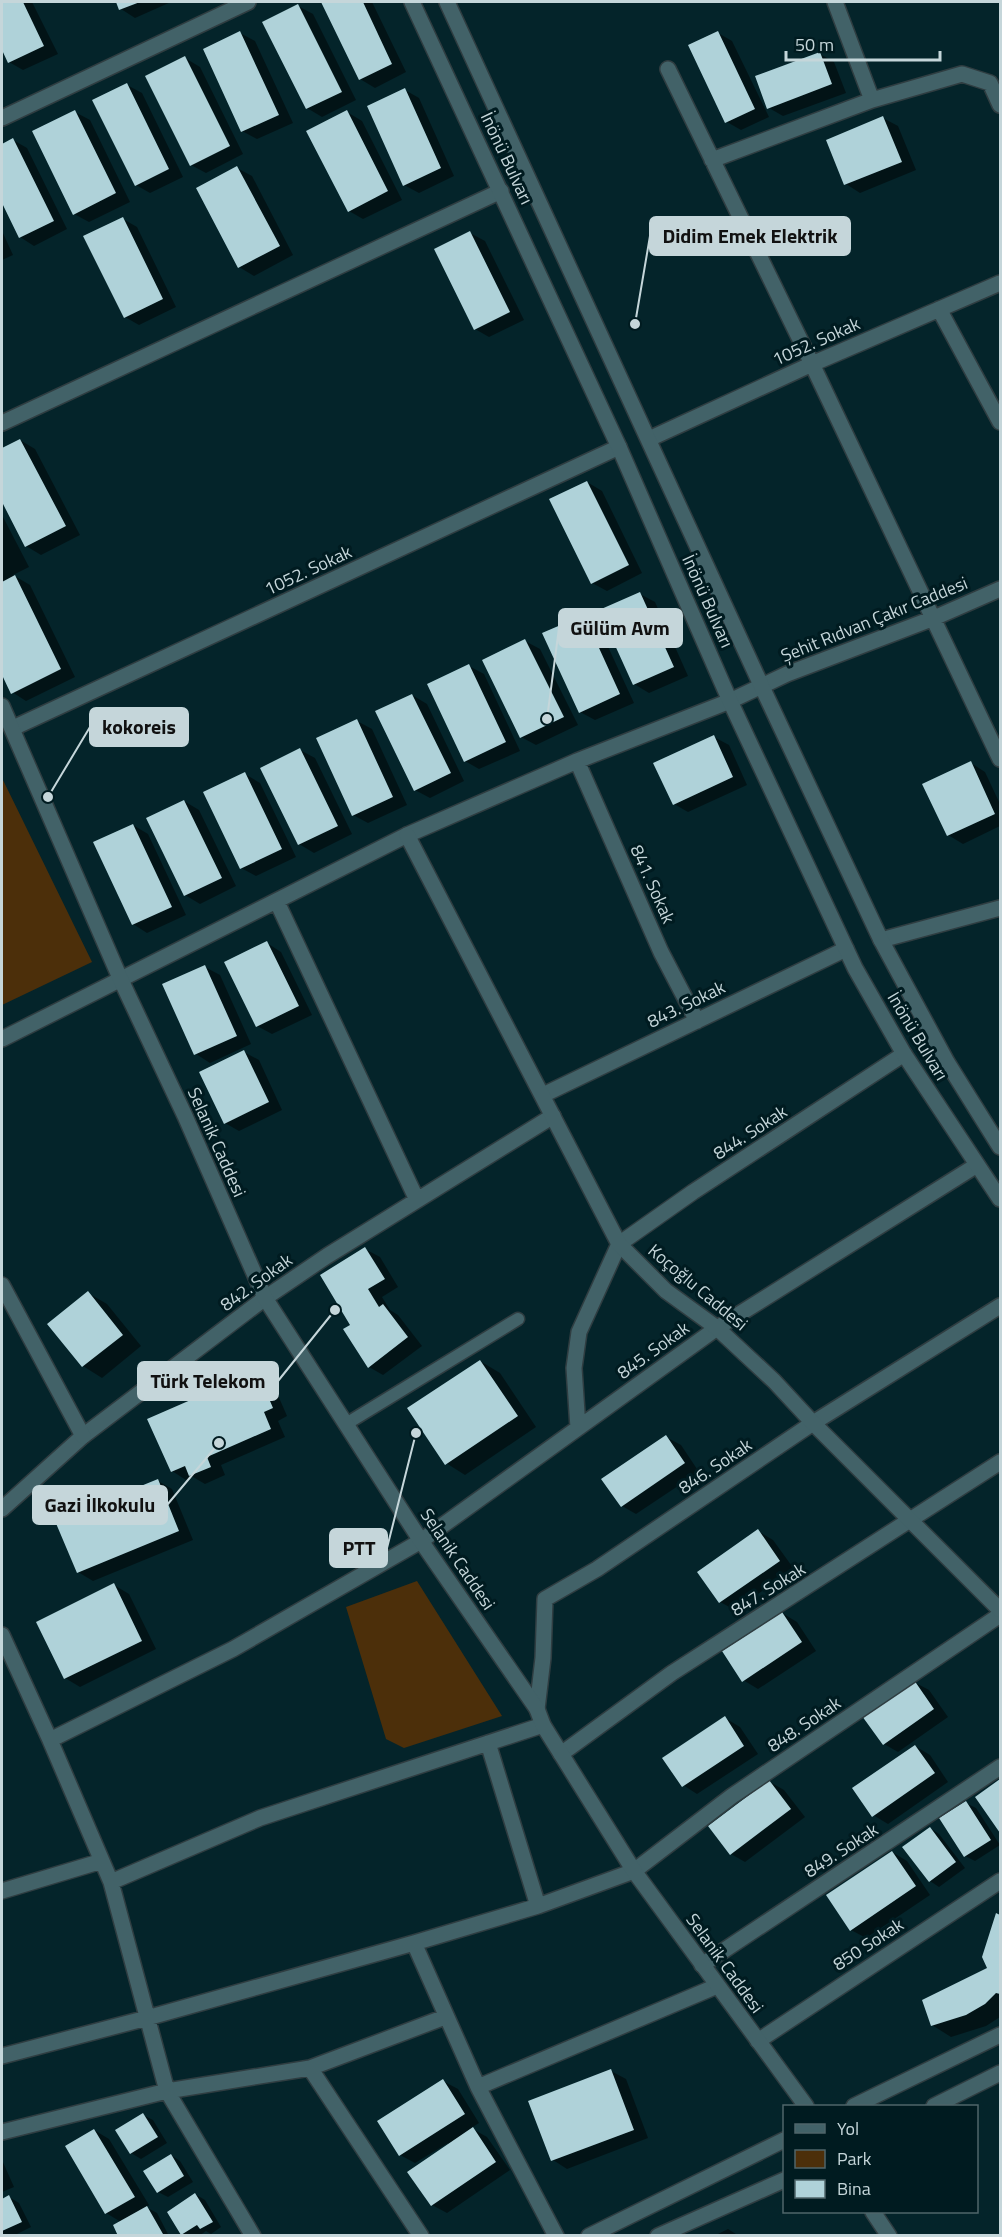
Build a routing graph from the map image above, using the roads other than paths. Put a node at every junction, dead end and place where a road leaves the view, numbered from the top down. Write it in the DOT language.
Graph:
graph roads {
  1 [pos="248,2"];
  2 [pos="412,2"];
  3 [pos="447,2"];
  4 [pos="835,2"];
  5 [pos="668,69"];
  6 [pos="872,100"];
  7 [pos="1000,105"];
  8 [pos="2,118"];
  9 [pos="712,160"];
  10 [pos="501,191"];
  11 [pos="1000,283"];
  12 [pos="939,309"];
  13 [pos="812,364"];
  14 [pos="1000,422"];
  15 [pos="2,423"];
  16 [pos="649,439"];
  17 [pos="619,447"];
  18 [pos="1000,589"];
  19 [pos="934,618"];
  20 [pos="762,687"];
  21 [pos="730,701"];
  22 [pos="2,706"];
  23 [pos="12,728"];
  24 [pos="1000,759"];
  25 [pos="577,761"];
  26 [pos="407,835"];
  27 [pos="278,902"];
  28 [pos="1000,908"];
  29 [pos="881,940"];
  30 [pos="846,949"];
  31 [pos="120,978"];
  32 [pos="697,1021"];
  33 [pos="2,1039"];
  34 [pos="904,1054"];
  35 [pos="543,1095"];
  36 [pos="553,1116"];
  37 [pos="1000,1147"];
  38 [pos="977,1165"];
  39 [pos="1000,1199"];
  40 [pos="417,1200"];
  41 [pos="618,1244"];
  42 [pos="2,1285"];
  43 [pos="265,1298"];
  44 [pos="1000,1306"];
  45 [pos="518,1319"];
  46 [pos="717,1328"];
  47 [pos="813,1423"];
  48 [pos="346,1424"];
  49 [pos="578,1428"];
  50 [pos="83,1436"];
  51 [pos="1000,1462"];
  52 [pos="2,1509"];
  53 [pos="911,1521"];
  54 [pos="422,1541"];
  55 [pos="1000,1610"];
  56 [pos="1000,1615"];
  57 [pos="2,1635"];
  58 [pos="537,1709"];
  59 [pos="543,1725"];
  60 [pos="50,1740"];
  61 [pos="488,1743"];
  62 [pos="561,1754"];
  63 [pos="1000,1767"];
  64 [pos="102,1861"];
  65 [pos="634,1871"];
  66 [pos="1000,1881"];
  67 [pos="111,1882"];
  68 [pos="2,1892"];
  69 [pos="538,1906"];
  70 [pos="414,1942"];
  71 [pos="702,1965"];
  72 [pos="717,1986"];
  73 [pos="445,2017"];
  74 [pos="147,2018"];
  75 [pos="1000,2035"];
  76 [pos="758,2041"];
  77 [pos="2,2056"];
  78 [pos="310,2068"];
  79 [pos="1000,2073"];
  80 [pos="478,2087"];
  81 [pos="167,2091"];
  82 [pos="805,2105"];
  83 [pos="856,2105"];
  84 [pos="936,2105"];
  85 [pos="2,2132"];
  86 [pos="783,2140"];
  87 [pos="783,2180"];
  88 [pos="874,2213"];
  89 [pos="253,2235"];
  90 [pos="421,2235"];
  91 [pos="556,2235"];
  92 [pos="589,2235"];
  93 [pos="658,2235"];
  94 [pos="890,2235"];
  1 -- 8 [label="street"];
  2 -- 10 [label="street, İnönü Bulvarı"];
  3 -- 16 [label="street, İnönü Bulvarı"];
  4 -- 6 [label="street"];
  5 -- 9 [label="street"];
  6 -- 7 [label="street"];
  6 -- 9 [label="street"];
  9 -- 13 [label="street"];
  10 -- 15 [label="street"];
  10 -- 17 [label="street, İnönü Bulvarı"];
  11 -- 12 [label="street, 1052. Sokak"];
  12 -- 13 [label="street, 1052. Sokak"];
  12 -- 14 [label="street"];
  13 -- 16 [label="street, 1052. Sokak"];
  13 -- 19 [label="street"];
  16 -- 20 [label="street, İnönü Bulvarı"];
  17 -- 21 [label="street, İnönü Bulvarı"];
  17 -- 23 [label="street, 1052. Sokak"];
  18 -- 19 [label="street, Şehit Rıdvan Çakır Caddesi"];
  19 -- 20 [label="street, Şehit Rıdvan Çakır Caddesi"];
  19 -- 24 [label="street"];
  20 -- 21 [label="street, Şehit Rıdvan Çakır Caddesi"];
  20 -- 29 [label="street, İnönü Bulvarı"];
  21 -- 25 [label="street, Şehit Rıdvan Çakır Caddesi"];
  21 -- 30 [label="street, İnönü Bulvarı"];
  22 -- 23 [label="street, Selanik Caddesi"];
  23 -- 31 [label="street, Selanik Caddesi"];
  25 -- 26 [label="street, Şehit Rıdvan Çakır Caddesi"];
  25 -- 32 [label="street, 841. Sokak"];
  26 -- 27 [label="street, Şehit Rıdvan Çakır Caddesi"];
  26 -- 35 [label="street, Koçoğlu Caddesi"];
  27 -- 31 [label="street, Şehit Rıdvan Çakır Caddesi"];
  27 -- 40 [label="street"];
  28 -- 29 [label="street"];
  29 -- 37 [label="street, İnönü Bulvarı"];
  30 -- 32 [label="street, 843. Sokak"];
  30 -- 34 [label="street, İnönü Bulvarı"];
  31 -- 33 [label="street, Şehit Rıdvan Çakır Caddesi"];
  31 -- 43 [label="street, Selanik Caddesi"];
  32 -- 35 [label="street, 843. Sokak"];
  34 -- 38 [label="street, İnönü Bulvarı"];
  34 -- 41 [label="street, 844. Sokak"];
  35 -- 36 [label="street, Koçoğlu Caddesi"];
  36 -- 40 [label="street, 842. Sokak"];
  36 -- 41 [label="street, Koçoğlu Caddesi"];
  38 -- 39 [label="street, İnönü Bulvarı"];
  38 -- 46 [label="street, 845. Sokak"];
  40 -- 43 [label="street, 842. Sokak"];
  41 -- 46 [label="street, Koçoğlu Caddesi"];
  41 -- 49 [label="street"];
  42 -- 50 [label="street"];
  43 -- 48 [label="street, Selanik Caddesi"];
  43 -- 50 [label="street, 842. Sokak"];
  44 -- 47 [label="street, 846. Sokak"];
  45 -- 48 [label="lane"];
  46 -- 47 [label="street, Koçoğlu Caddesi"];
  46 -- 49 [label="street, 845. Sokak"];
  47 -- 53 [label="street, Koçoğlu Caddesi"];
  47 -- 58 [label="street, 846. Sokak"];
  48 -- 54 [label="street, Selanik Caddesi"];
  49 -- 54 [label="street, 845. Sokak"];
  50 -- 52 [label="street, 842. Sokak"];
  51 -- 53 [label="street, 847. Sokak"];
  53 -- 55 [label="street, Koçoğlu Caddesi"];
  53 -- 62 [label="street, 847. Sokak"];
  54 -- 58 [label="street, Selanik Caddesi"];
  54 -- 60 [label="street, 845. Sokak"];
  56 -- 65 [label="street, 848. Sokak"];
  57 -- 60 [label="street"];
  58 -- 59 [label="street, Selanik Caddesi"];
  59 -- 61 [label="street"];
  59 -- 62 [label="street, Selanik Caddesi"];
  60 -- 64 [label="street"];
  61 -- 67 [label="street"];
  61 -- 69 [label="street"];
  62 -- 65 [label="street, Selanik Caddesi"];
  63 -- 71 [label="street, 849. Sokak"];
  64 -- 67 [label="street"];
  64 -- 68 [label="street"];
  65 -- 69 [label="street, 848. Sokak"];
  65 -- 71 [label="street, Selanik Caddesi"];
  66 -- 76 [label="street, 850 Sokak"];
  67 -- 74 [label="street"];
  69 -- 70 [label="street, 848. Sokak"];
  70 -- 73 [label="street"];
  70 -- 74 [label="street, 848. Sokak"];
  71 -- 72 [label="street, Selanik Caddesi"];
  72 -- 76 [label="street, Selanik Caddesi"];
  72 -- 80 [label="street"];
  73 -- 78 [label="street"];
  73 -- 80 [label="street"];
  74 -- 77 [label="street, 848. Sokak"];
  74 -- 81 [label="street"];
  75 -- 83 [label="street"];
  76 -- 82 [label="street, Selanik Caddesi"];
  78 -- 81 [label="street"];
  78 -- 90 [label="street"];
  79 -- 84 [label="street"];
  80 -- 91 [label="street"];
  81 -- 85 [label="street"];
  81 -- 89 [label="street"];
  86 -- 92 [label="street"];
  87 -- 93 [label="street"];
  88 -- 94 [label="street"];
}
